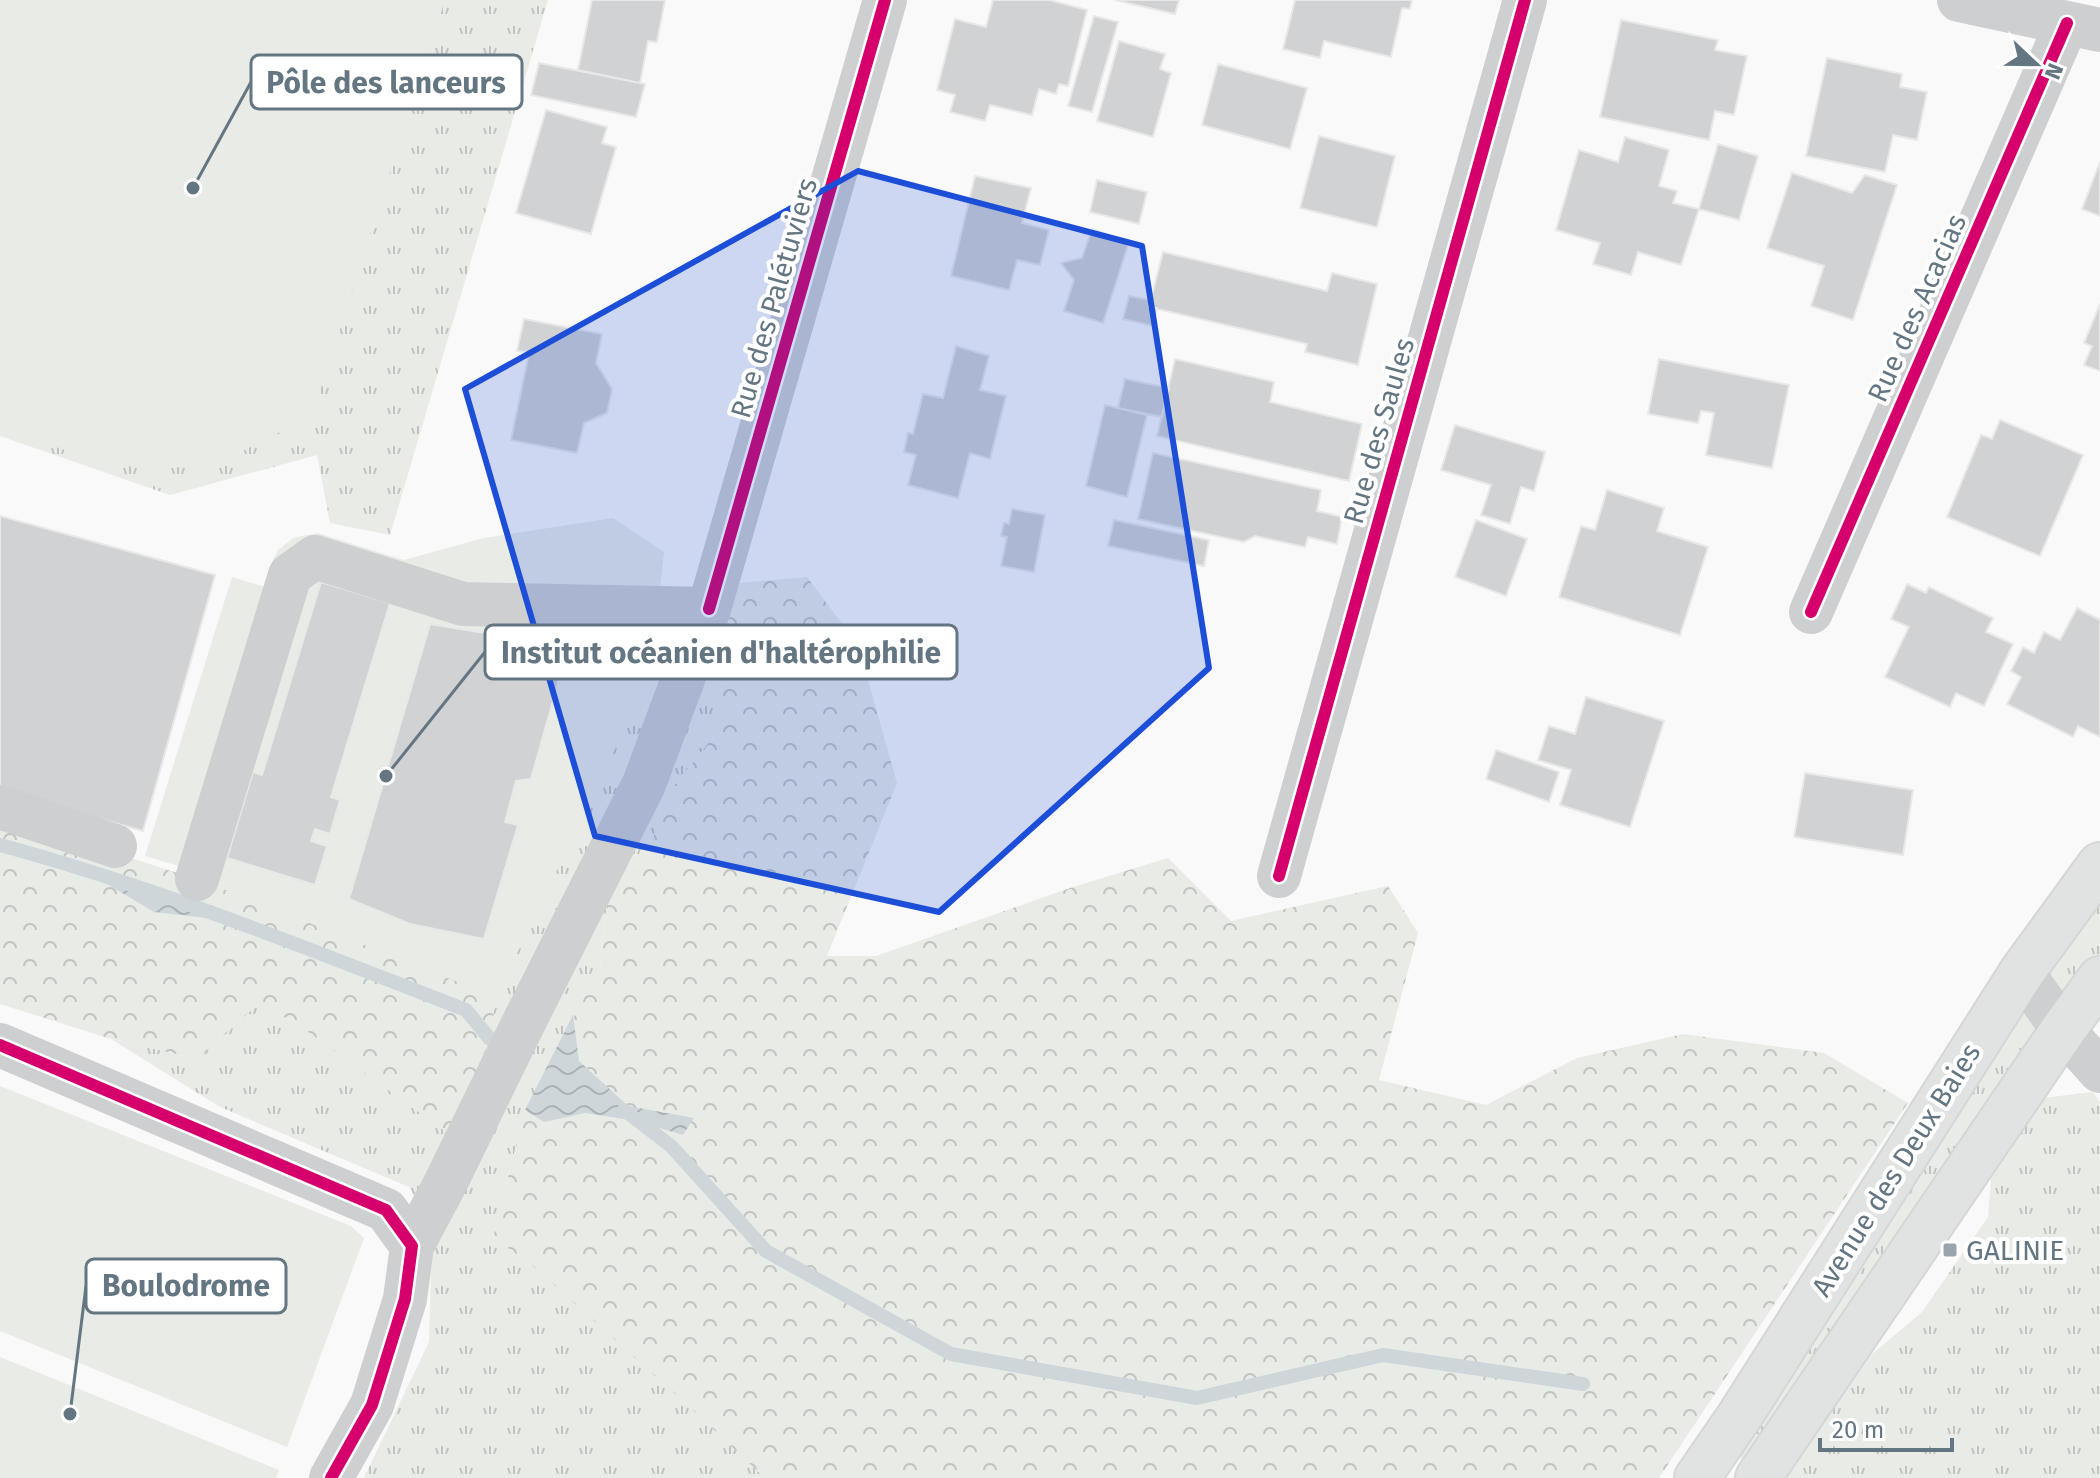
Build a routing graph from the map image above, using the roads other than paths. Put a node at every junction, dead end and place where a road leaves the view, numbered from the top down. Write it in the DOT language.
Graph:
graph roads {
  1 [pos="885,0"];
  2 [pos="1525,0"];
  3 [pos="1959,0"];
  4 [pos="2084,26"];
  5 [pos="709,609"];
  6 [pos="1811,612"];
  7 [pos="0,807"];
  8 [pos="115,846"];
  9 [pos="2100,865"];
  10 [pos="1279,876"];
  11 [pos="197,879"];
  12 [pos="2022,972"];
  13 [pos="2100,979"];
  14 [pos="2063,1030"];
  15 [pos="0,1045"];
  16 [pos="2100,1071"];
  17 [pos="412,1246"];
  18 [pos="331,1478"];
  19 [pos="1697,1478"];
  20 [pos="1758,1478"];
  1 -- 5 [label="street, Rue des Palétuviers"];
  2 -- 10 [label="street, Rue des Saules"];
  3 -- 4 [label="street"];
  4 -- 6 [label="street, Rue des Acacias"];
  5 -- 11 [label="street"];
  5 -- 17 [label="street, Rue des Palétuviers"];
  7 -- 8 [label="street"];
  9 -- 12 [label="main road, Avenue des Deux Baies"];
  12 -- 14 [label="street"];
  12 -- 19 [label="main road, Avenue des Deux Baies"];
  13 -- 14 [label="main road, Avenue des Deux Baies"];
  14 -- 16 [label="street"];
  14 -- 20 [label="main road, Avenue des Deux Baies"];
  15 -- 17 [label="street"];
  17 -- 18 [label="street"];
}
